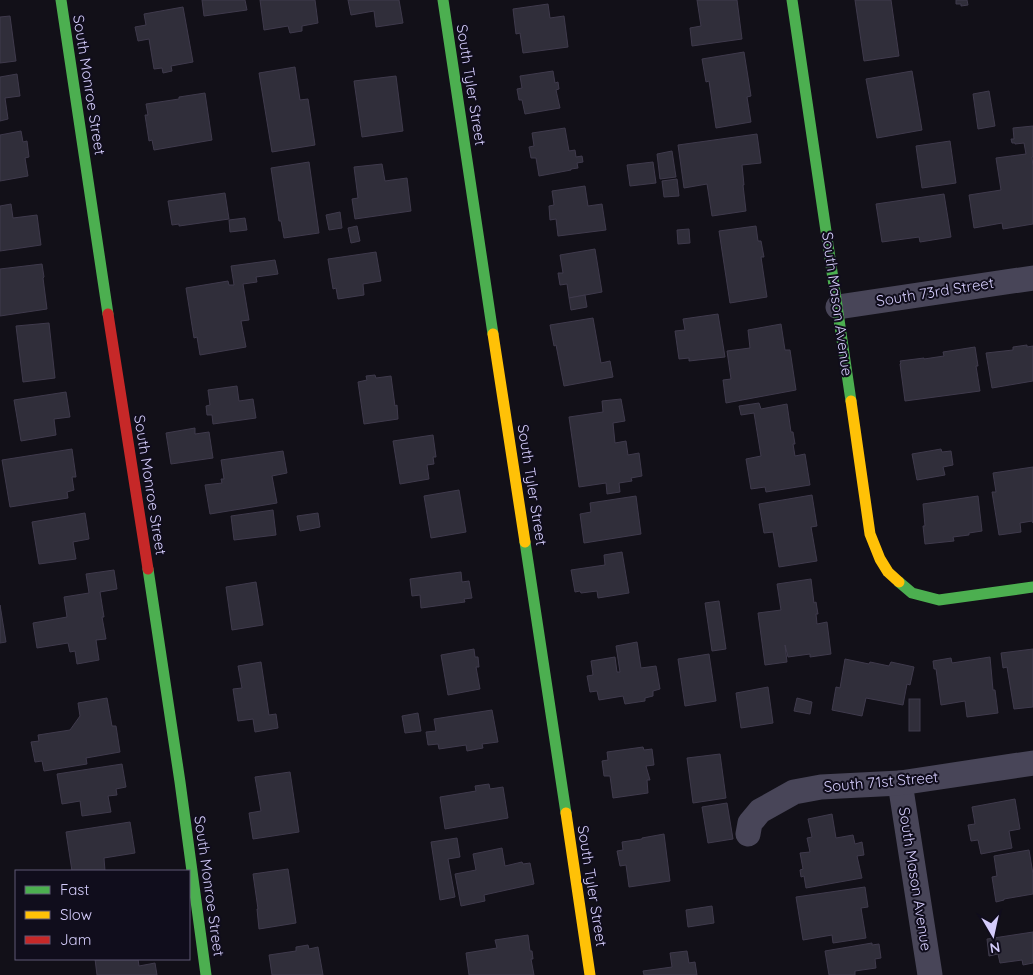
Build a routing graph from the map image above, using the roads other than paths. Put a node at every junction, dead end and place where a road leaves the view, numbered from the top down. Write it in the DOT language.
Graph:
graph roads {
  1 [pos="61,0"];
  2 [pos="443,0"];
  3 [pos="792,0"];
  4 [pos="1033,278"];
  5 [pos="838,307"];
  6 [pos="1033,587"];
  7 [pos="1033,763"];
  8 [pos="900,783"];
  9 [pos="748,834"];
  10 [pos="206,975"];
  11 [pos="590,975"];
  12 [pos="930,975"];
  1 -- 10 [label="street, South Monroe Street"];
  2 -- 11 [label="street, South Tyler Street"];
  3 -- 5 [label="street, South Mason Avenue"];
  4 -- 5 [label="street, South 73rd Street"];
  5 -- 6 [label="street, South Mason Avenue"];
  7 -- 8 [label="street, South 71st Street"];
  8 -- 9 [label="street, South 71st Street"];
  8 -- 12 [label="street, South Mason Avenue"];
}
